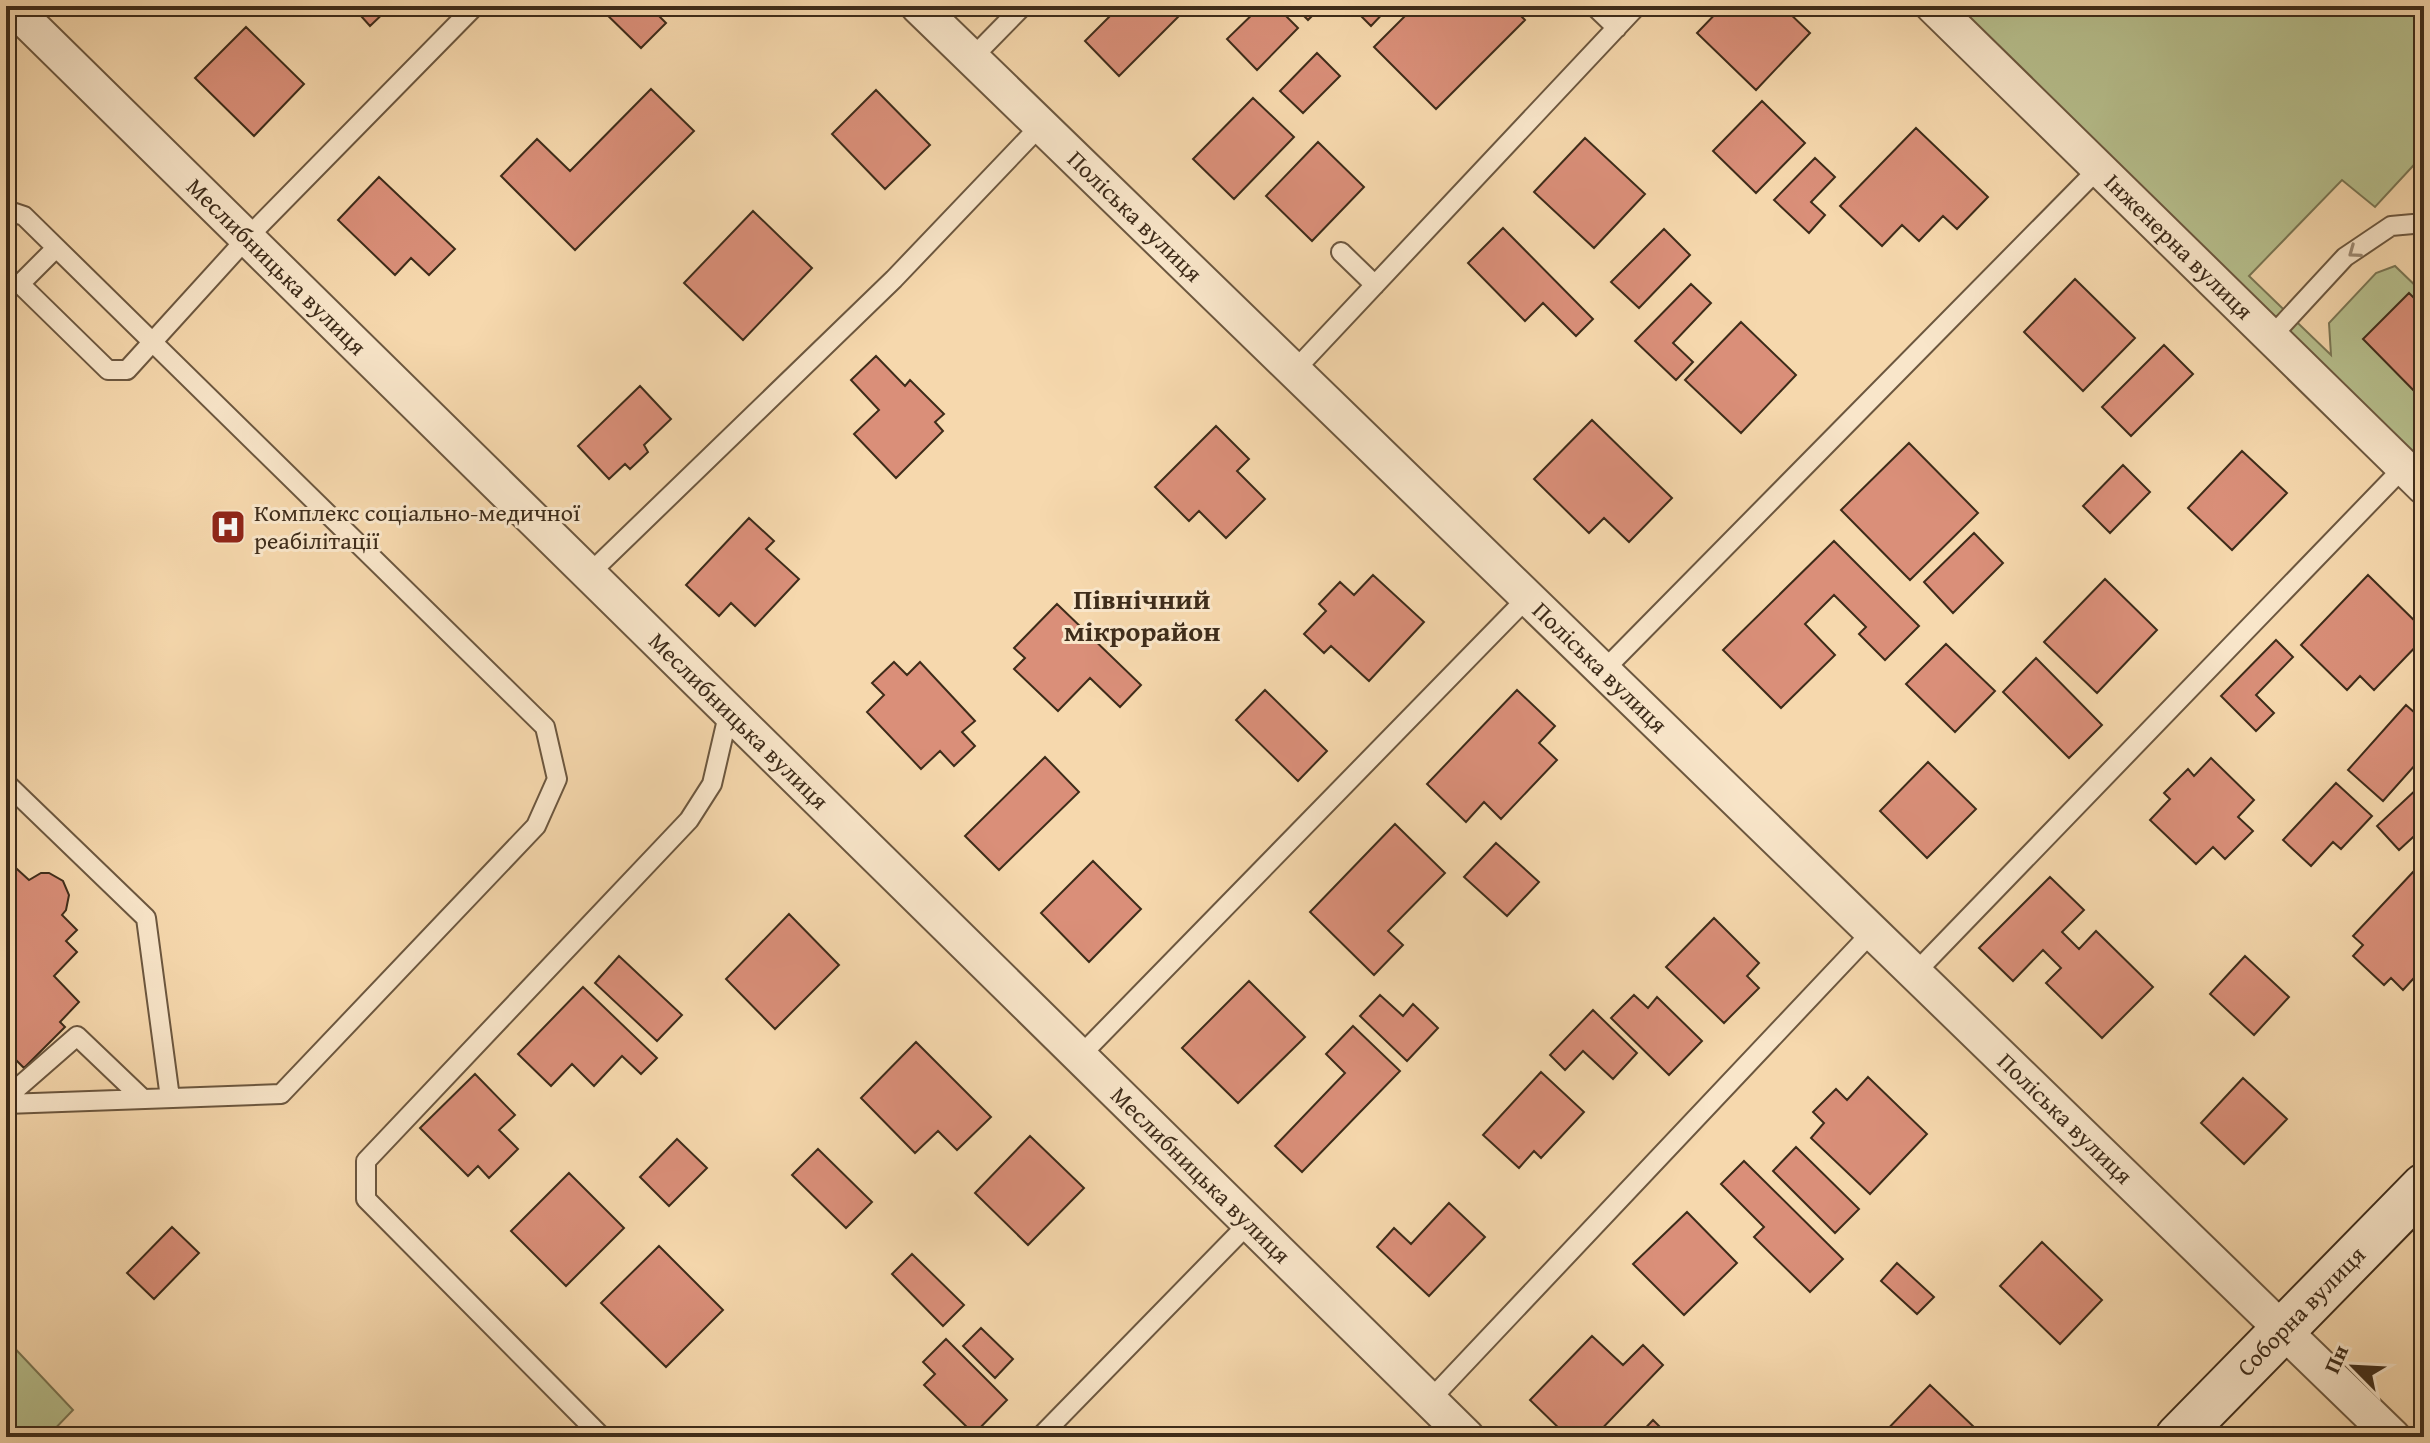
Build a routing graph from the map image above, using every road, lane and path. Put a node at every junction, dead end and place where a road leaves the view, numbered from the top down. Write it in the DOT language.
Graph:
graph roads {
  1 [pos="11,6"];
  2 [pos="475,6"];
  3 [pos="918,6"];
  4 [pos="1023,6"];
  5 [pos="1594,6"];
  6 [pos="1637,6"];
  7 [pos="1933,6"];
  8 [pos="1617,28"];
  9 [pos="972,58"];
  10 [pos="1041,125"];
  11 [pos="2099,168"];
  12 [pos="6,210"];
  13 [pos="2424,223"];
  14 [pos="247,238"];
  15 [pos="56,248"];
  16 [pos="1341,252"];
  17 [pos="1375,285"];
  18 [pos="2271,337"];
  19 [pos="152,342"];
  20 [pos="1294,371"];
  21 [pos="2414,477"];
  22 [pos="589,574"];
  23 [pos="1528,597"];
  24 [pos="1603,671"];
  25 [pos="729,711"];
  26 [pos="6,783"];
  27 [pos="1872,932"];
  28 [pos="1915,973"];
  29 [pos="1080,1056"];
  30 [pos="170,1098"];
  31 [pos="143,1099"];
  32 [pos="6,1101"];
  33 [pos="2424,1186"];
  34 [pos="1249,1223"];
  35 [pos="2283,1330"];
  36 [pos="1430,1400"];
  37 [pos="602,1437"];
  38 [pos="1040,1437"];
  39 [pos="1467,1437"];
  40 [pos="2178,1437"];
  41 [pos="2393,1437"];
  1 -- 14 [label="street, Меслибницька вулиця"];
  2 -- 14 [label="lane"];
  3 -- 9 [label="street, Поліська вулиця"];
  4 -- 9 [label="lane"];
  5 -- 8 [label="lane"];
  6 -- 8 [label="lane"];
  7 -- 11 [label="street, Інженерна вулиця"];
  8 -- 17 [label="lane"];
  9 -- 10 [label="street, Поліська вулиця"];
  10 -- 20 [label="street, Поліська вулиця"];
  10 -- 22 [label="lane"];
  11 -- 18 [label="street, Інженерна вулиця"];
  11 -- 24 [label="lane"];
  12 -- 15 [label="lane"];
  13 -- 18 [label="lane, one-way"];
  14 -- 19 [label="lane"];
  14 -- 22 [label="street, Меслибницька вулиця"];
  15 -- 19 [label="lane"];
  15 -- 19 [label="lane"];
  16 -- 17 [label="lane"];
  17 -- 20 [label="lane"];
  18 -- 21 [label="street, Інженерна вулиця"];
  19 -- 30 [label="lane"];
  20 -- 23 [label="street, Поліська вулиця"];
  21 -- 28 [label="lane"];
  22 -- 25 [label="street, Меслибницька вулиця"];
  23 -- 24 [label="street, Поліська вулиця"];
  23 -- 29 [label="lane"];
  24 -- 27 [label="street, Поліська вулиця"];
  25 -- 29 [label="street, Меслибницька вулиця"];
  25 -- 37 [label="lane"];
  26 -- 30 [label="lane"];
  27 -- 28 [label="street, Поліська вулиця"];
  27 -- 36 [label="lane"];
  28 -- 35 [label="street, Поліська вулиця"];
  29 -- 34 [label="street, Меслибницька вулиця"];
  30 -- 31 [label="lane"];
  31 -- 32 [label="lane"];
  31 -- 32 [label="lane"];
  33 -- 35 [label="main road, Соборна вулиця"];
  34 -- 36 [label="street, Меслибницька вулиця"];
  34 -- 38 [label="lane"];
  35 -- 40 [label="main road, Соборна вулиця"];
  35 -- 41 [label="street, Поліська вулиця"];
  36 -- 39 [label="street, Меслибницька вулиця"];
}
